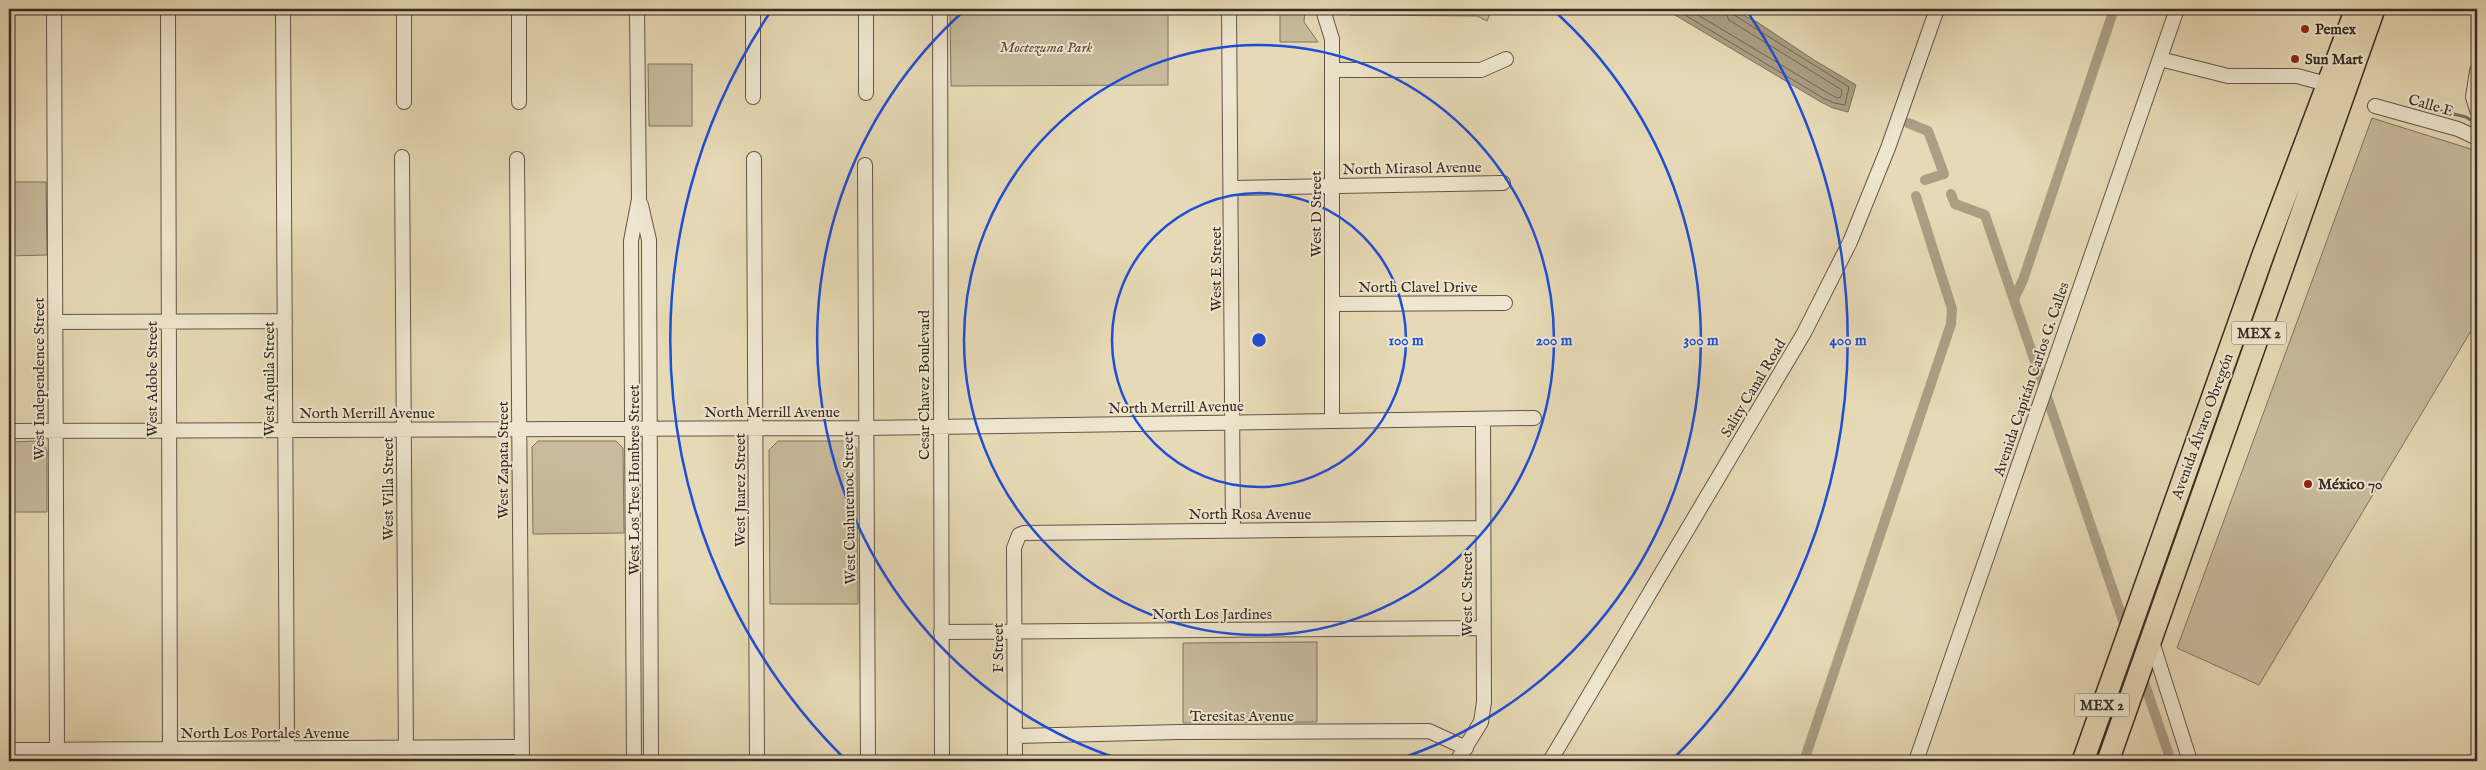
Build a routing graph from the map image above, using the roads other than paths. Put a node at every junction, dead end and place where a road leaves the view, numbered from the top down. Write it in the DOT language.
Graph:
graph roads {
  1 [pos="54,9"];
  2 [pos="168,9"];
  3 [pos="283,9"];
  4 [pos="404,9"];
  5 [pos="519,9"];
  6 [pos="637,9"];
  7 [pos="752,9"];
  8 [pos="866,9"];
  9 [pos="940,9"];
  10 [pos="1229,9"];
  11 [pos="1937,9"];
  12 [pos="2177,9"];
  13 [pos="2356,9"];
  14 [pos="2374,9"];
  15 [pos="1322,10"];
  16 [pos="1506,59"];
  17 [pos="2160,60"];
  18 [pos="1332,70"];
  19 [pos="2477,71"];
  20 [pos="2336,87"];
  21 [pos="866,93"];
  22 [pos="753,97"];
  23 [pos="404,102"];
  24 [pos="518,102"];
  25 [pos="2375,106"];
  26 [pos="2476,108"];
  27 [pos="2477,138"];
  28 [pos="402,156"];
  29 [pos="516,159"];
  30 [pos="754,159"];
  31 [pos="865,165"];
  32 [pos="1503,183"];
  33 [pos="1332,185"];
  34 [pos="1232,188"];
  35 [pos="639,200"];
  36 [pos="1504,303"];
  37 [pos="1332,304"];
  38 [pos="168,321"];
  39 [pos="285,321"];
  40 [pos="55,322"];
  41 [pos="1534,418"];
  42 [pos="1484,419"];
  43 [pos="1332,420"];
  44 [pos="1233,422"];
  45 [pos="940,427"];
  46 [pos="632,428"];
  47 [pos="650,428"];
  48 [pos="756,428"];
  49 [pos="864,428"];
  50 [pos="169,429"];
  51 [pos="285,429"];
  52 [pos="404,429"];
  53 [pos="519,430"];
  54 [pos="9,431"];
  55 [pos="56,431"];
  56 [pos="1483,528"];
  57 [pos="1233,530"];
  58 [pos="1019,536"];
  59 [pos="1483,628"];
  60 [pos="941,632"];
  61 [pos="1014,632"];
  62 [pos="2149,650"];
  63 [pos="1015,736"];
  64 [pos="1466,748"];
  65 [pos="170,749"];
  66 [pos="286,749"];
  67 [pos="9,750"];
  68 [pos="57,750"];
  69 [pos="522,754"];
  70 [pos="406,755"];
  71 [pos="634,761"];
  72 [pos="651,761"];
  73 [pos="757,761"];
  74 [pos="868,761"];
  75 [pos="942,761"];
  76 [pos="1015,761"];
  77 [pos="1458,761"];
  78 [pos="1550,761"];
  79 [pos="1916,761"];
  80 [pos="2083,761"];
  81 [pos="2108,761"];
  82 [pos="2190,761"];
  1 -- 40 [label="street, West Independence Street"];
  2 -- 38 [label="street, West Adobe Street"];
  3 -- 39 [label="street, West Aquila Street"];
  4 -- 23 [label="street"];
  5 -- 24 [label="street"];
  6 -- 35 [label="street, West Los Tres Hombres Street"];
  7 -- 22 [label="street"];
  8 -- 21 [label="street"];
  9 -- 45 [label="street, Cesar Chavez Boulevard"];
  10 -- 34 [label="street, West E Street"];
  11 -- 78 [label="street, Sality Canal Road"];
  12 -- 17 [label="street, Avenida Capitán Carlos G. Calles"];
  13 -- 20 [label="highway, Avenida Álvaro Obregón / MEX 2"];
  14 -- 20 [label="highway, Avenida Álvaro Obregón / MEX 2"];
  15 -- 18 [label="street, West D Street"];
  16 -- 18 [label="street"];
  17 -- 20 [label="street"];
  17 -- 79 [label="street, Avenida Capitán Carlos G. Calles"];
  18 -- 33 [label="street, West D Street"];
  19 -- 26 [label="street"];
  20 -- 62 [label="highway, Avenida Álvaro Obregón / MEX 2"];
  20 -- 80 [label="highway, Avenida Álvaro Obregón / MEX 2"];
  25 -- 27 [label="street, Calle E"];
  28 -- 52 [label="street, West Villa Street"];
  29 -- 53 [label="street, West Zapata Street"];
  30 -- 48 [label="street, West Juarez Street"];
  31 -- 49 [label="street, West Cuahutemoc Street"];
  32 -- 33 [label="street, North Mirasol Avenue"];
  33 -- 34 [label="street, North Mirasol Avenue"];
  33 -- 37 [label="street, West D Street"];
  34 -- 44 [label="street, West E Street"];
  35 -- 46 [label="street, West Los Tres Hombres Street"];
  35 -- 47 [label="street, West Los Tres Hombres Street"];
  36 -- 37 [label="street, North Clavel Drive"];
  37 -- 43 [label="street, West D Street"];
  38 -- 39 [label="street"];
  38 -- 40 [label="street"];
  38 -- 50 [label="street, West Adobe Street"];
  39 -- 51 [label="street, West Aquila Street"];
  40 -- 55 [label="street, West Independence Street"];
  41 -- 42 [label="street, North Merrill Avenue"];
  42 -- 43 [label="street, North Merrill Avenue"];
  42 -- 56 [label="street, West C Street"];
  43 -- 44 [label="street, North Merrill Avenue"];
  44 -- 45 [label="street, North Merrill Avenue"];
  44 -- 57 [label="street, West E Street"];
  45 -- 49 [label="street, North Merrill Avenue"];
  45 -- 60 [label="street, Cesar Chavez Boulevard"];
  46 -- 47 [label="street, North Merrill Avenue"];
  46 -- 53 [label="street, North Merrill Avenue"];
  46 -- 71 [label="street, West Los Tres Hombres Street"];
  47 -- 48 [label="street, North Merrill Avenue"];
  47 -- 72 [label="street, West Los Tres Hombres Street"];
  48 -- 49 [label="street, North Merrill Avenue"];
  48 -- 73 [label="street, West Juarez Street"];
  49 -- 74 [label="street, West Cuahutemoc Street"];
  50 -- 51 [label="street, North Merrill Avenue"];
  50 -- 55 [label="street, North Merrill Avenue"];
  50 -- 65 [label="street, West Adobe Street"];
  51 -- 52 [label="street, North Merrill Avenue"];
  51 -- 66 [label="street, West Aquila Street"];
  52 -- 53 [label="street, North Merrill Avenue"];
  52 -- 70 [label="street, West Villa Street"];
  53 -- 69 [label="street, West Zapata Street"];
  54 -- 55 [label="street, North Merrill Avenue"];
  55 -- 68 [label="street, West Independence Street"];
  56 -- 57 [label="street, North Rosa Avenue"];
  56 -- 59 [label="street, West C Street"];
  57 -- 58 [label="street, North Rosa Avenue"];
  58 -- 61 [label="street, F Street"];
  59 -- 61 [label="street, North Los Jardines"];
  59 -- 64 [label="street, West C Street"];
  60 -- 61 [label="street, North Los Jardines"];
  60 -- 75 [label="street, Cesar Chavez Boulevard"];
  61 -- 63 [label="street, F Street"];
  62 -- 81 [label="highway, Avenida Álvaro Obregón / MEX 2"];
  62 -- 82 [label="street"];
  63 -- 64 [label="street, Teresitas Avenue"];
  63 -- 76 [label="street, F Street"];
  64 -- 77 [label="street, West C Street"];
  65 -- 66 [label="street, North Los Portales Avenue"];
  65 -- 68 [label="street, North Los Portales Avenue"];
  66 -- 70 [label="street, North Los Portales Avenue"];
  67 -- 68 [label="street, North Los Portales Avenue"];
  69 -- 70 [label="street, North Los Portales Avenue"];
}
